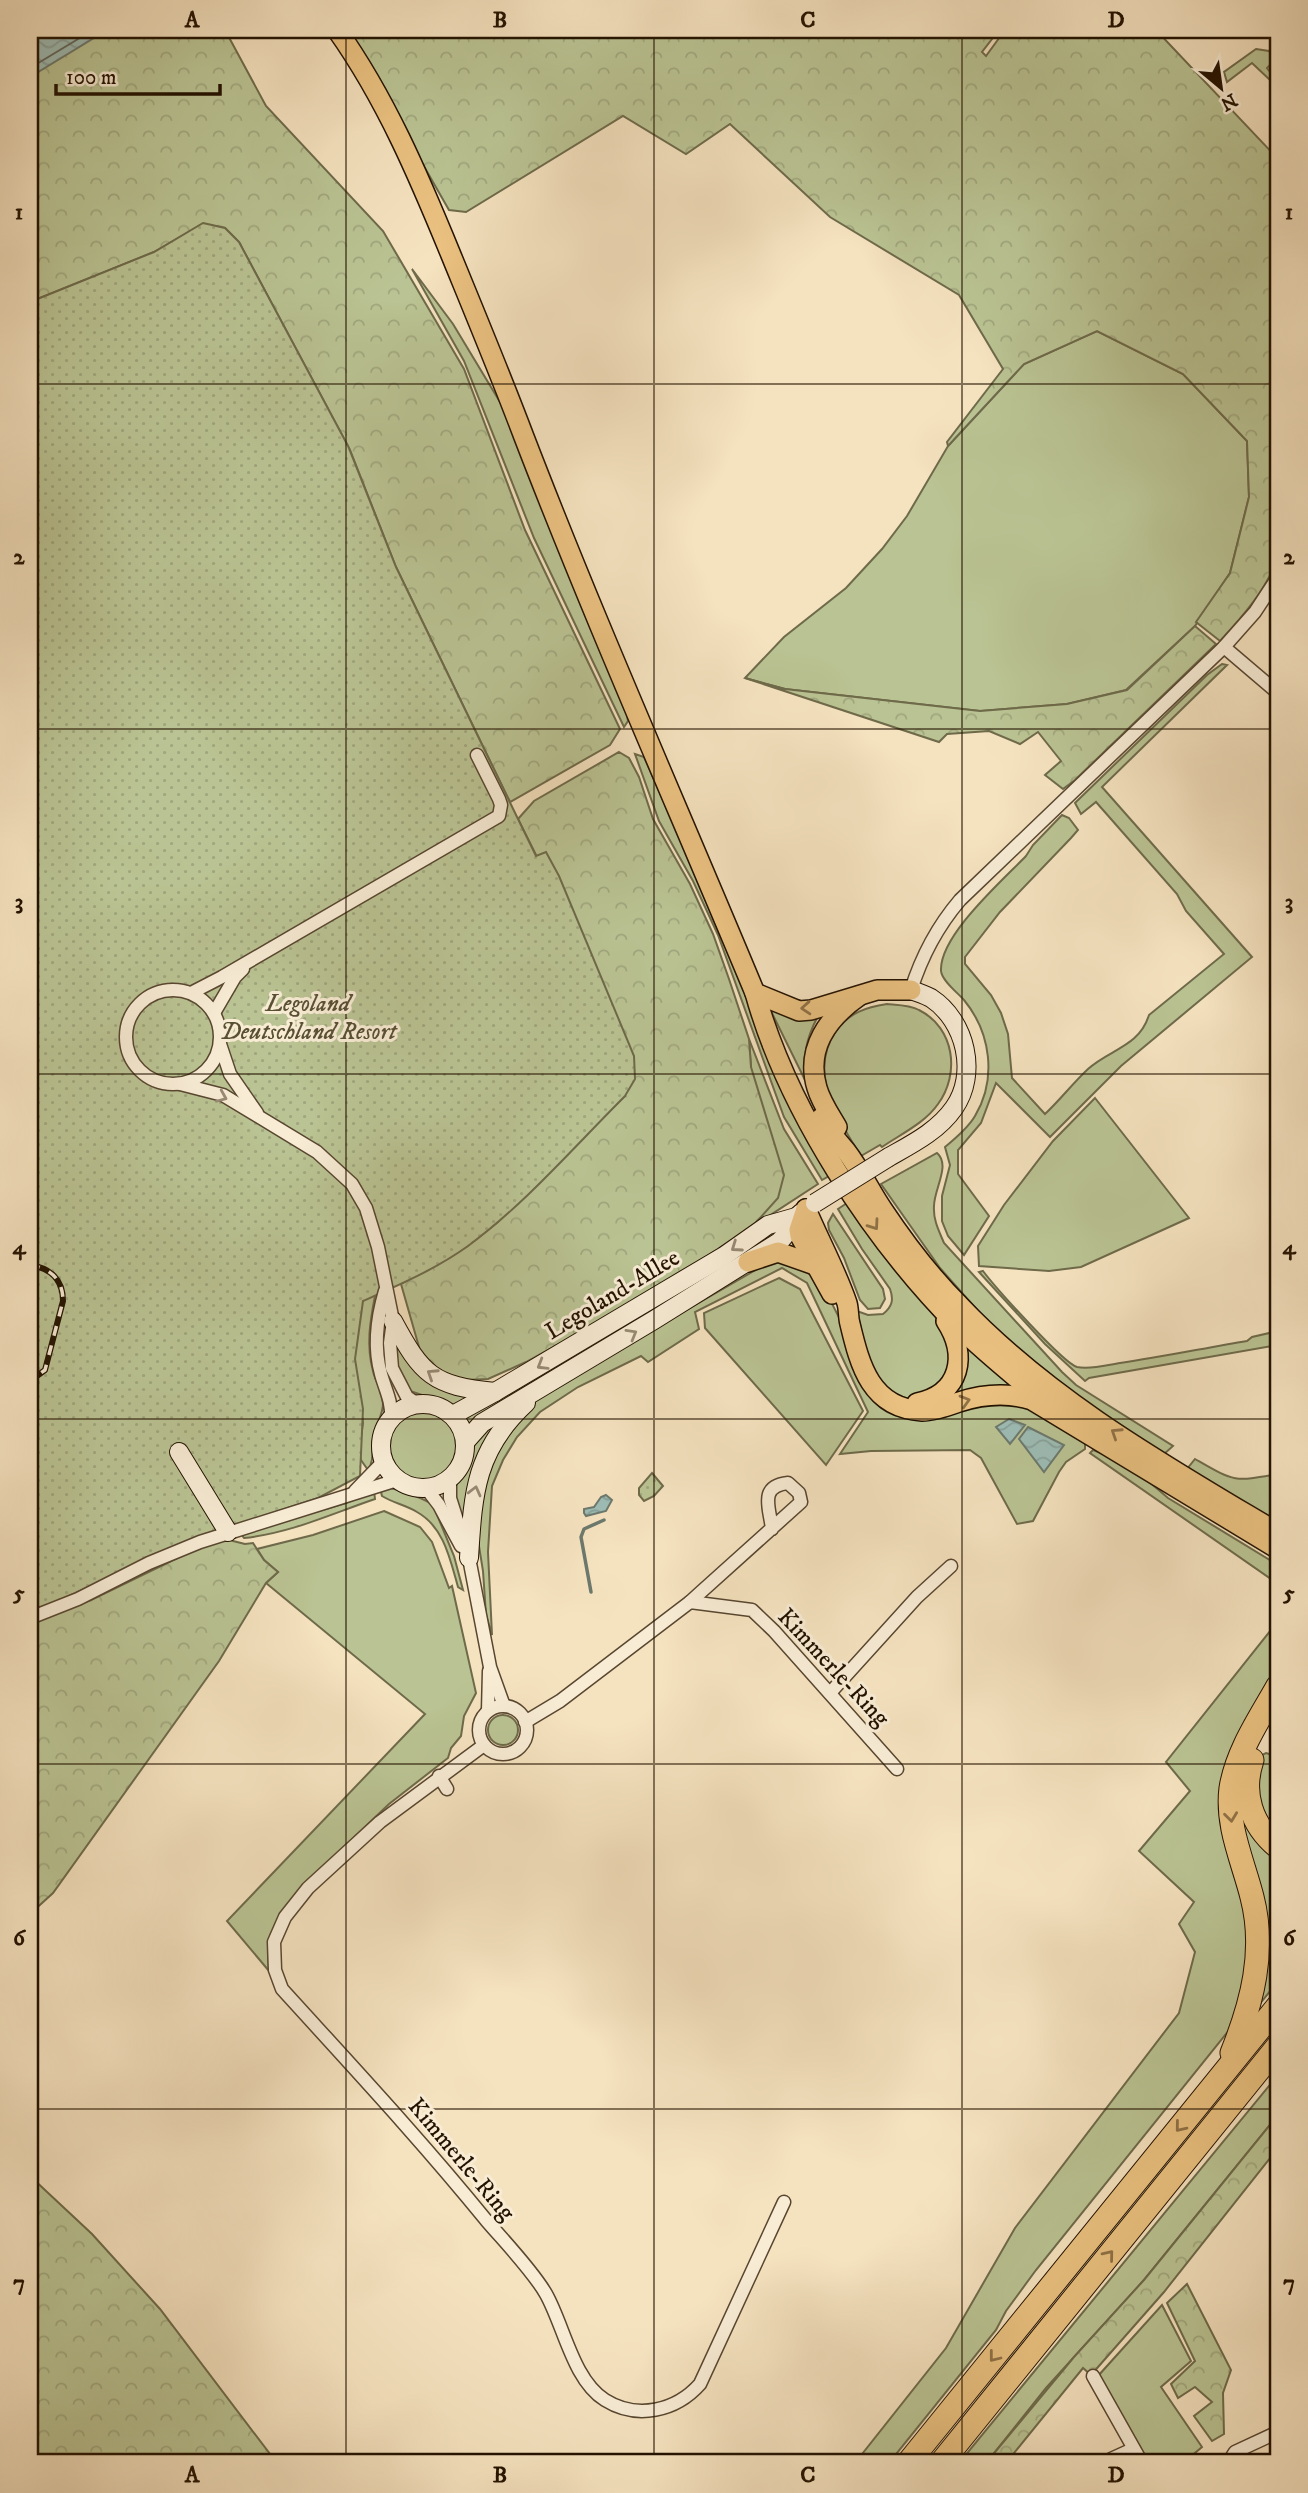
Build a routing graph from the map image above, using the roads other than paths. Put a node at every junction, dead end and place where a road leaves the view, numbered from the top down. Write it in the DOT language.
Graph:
graph roads {
  1 [pos="337,30"];
  2 [pos="1278,577"];
  3 [pos="1224,647"];
  4 [pos="1278,692"];
  5 [pos="477,755"];
  6 [pos="385,873"];
  7 [pos="395,890"];
  8 [pos="250,961"];
  9 [pos="911,990"];
  10 [pos="193,992"];
  11 [pos="755,993"];
  12 [pos="859,996"];
  13 [pos="214,1013"];
  14 [pos="220,1044"];
  15 [pos="180,1084"];
  16 [pos="261,1119"];
  17 [pos="846,1152"];
  18 [pos="806,1210"];
  19 [pos="748,1262"];
  20 [pos="815,1265"];
  21 [pos="386,1288"];
  22 [pos="931,1295"];
  23 [pos="393,1321"];
  24 [pos="850,1323"];
  25 [pos="552,1380"];
  26 [pos="495,1392"];
  27 [pos="416,1404"];
  28 [pos="899,1405"];
  29 [pos="453,1415"];
  30 [pos="391,1417"];
  31 [pos="1071,1423"];
  32 [pos="466,1441"];
  33 [pos="179,1452"];
  34 [pos="384,1461"];
  35 [pos="450,1479"];
  36 [pos="397,1480"];
  37 [pos="426,1488"];
  38 [pos="351,1495"];
  39 [pos="772,1529"];
  40 [pos="228,1532"];
  41 [pos="1278,1533"];
  42 [pos="1278,1549"];
  43 [pos="469,1558"];
  44 [pos="951,1566"];
  45 [pos="690,1602"];
  46 [pos="30,1618"];
  47 [pos="490,1667"];
  48 [pos="1278,1686"];
  49 [pos="830,1693"];
  50 [pos="504,1706"];
  51 [pos="1278,1709"];
  52 [pos="488,1710"];
  53 [pos="526,1721"];
  54 [pos="484,1745"];
  55 [pos="897,1769"];
  56 [pos="439,1776"];
  57 [pos="447,1789"];
  58 [pos="1278,1847"];
  59 [pos="1278,2006"];
  60 [pos="1278,2046"];
  61 [pos="1278,2058"];
  62 [pos="1223,2074"];
  63 [pos="1251,2080"];
  64 [pos="785,2202"];
  65 [pos="1093,2376"];
  66 [pos="1278,2432"];
  67 [pos="1133,2449"];
  68 [pos="908,2463"];
  69 [pos="941,2463"];
  70 [pos="1107,2463"];
  71 [pos="1142,2463"];
  72 [pos="1228,2463"];
  1 -- 11 [label="main road"];
  2 -- 3 [label="street"];
  3 -- 4 [label="street"];
  3 -- 9 [label="street"];
  5 -- 8 [label="street"];
  6 -- 7 [label="street"];
  8 -- 10 [label="street"];
  8 -- 13 [label="street"];
  9 -- 12 [label="main road"];
  9 -- 18 [label="street, bridge"];
  10 -- 13 [label="street"];
  10 -- 15 [label="street"];
  12 -- 11 [label="main road, one-way"];
  11 -- 17 [label="main road"];
  11 -- 22 [label="main road, one-way"];
  12 -- 17 [label="main road"];
  13 -- 14 [label="street"];
  14 -- 15 [label="street"];
  14 -- 16 [label="street"];
  15 -- 16 [label="street, one-way"];
  16 -- 21 [label="street"];
  41 -- 17 [label="main road, one-way"];
  18 -- 19 [label="street, Legoland-Allee"];
  18 -- 20 [label="main road"];
  18 -- 24 [label="main road"];
  18 -- 26 [label="street, Legoland-Allee, one-way"];
  19 -- 20 [label="main road"];
  25 -- 19 [label="street, Legoland-Allee, one-way"];
  20 -- 24 [label="main road"];
  21 -- 23 [label="street"];
  21 -- 30 [label="street"];
  22 -- 28 [label="main road"];
  22 -- 31 [label="main road"];
  26 -- 23 [label="street, one-way"];
  23 -- 27 [label="street"];
  24 -- 28 [label="main road"];
  25 -- 32 [label="street, Legoland-Allee"];
  43 -- 25 [label="street, one-way"];
  26 -- 29 [label="street, Legoland-Allee"];
  27 -- 29 [label="street"];
  27 -- 30 [label="street"];
  28 -- 31 [label="main road, one-way"];
  29 -- 32 [label="street"];
  30 -- 34 [label="street"];
  31 -- 42 [label="main road"];
  32 -- 35 [label="street, Legoland-Allee"];
  33 -- 40 [label="street"];
  34 -- 36 [label="street"];
  34 -- 38 [label="street"];
  35 -- 37 [label="street"];
  35 -- 43 [label="street"];
  36 -- 37 [label="street"];
  36 -- 38 [label="street"];
  37 -- 43 [label="street"];
  38 -- 40 [label="street"];
  39 -- 45 [label="street"];
  40 -- 46 [label="street"];
  43 -- 47 [label="street"];
  44 -- 49 [label="street"];
  45 -- 49 [label="street, Kimmerle-Ring"];
  45 -- 53 [label="street"];
  47 -- 50 [label="street"];
  47 -- 52 [label="street"];
  48 -- 62 [label="highway, one-way"];
  49 -- 55 [label="street, Kimmerle-Ring"];
  50 -- 52 [label="street"];
  50 -- 53 [label="street"];
  51 -- 58 [label="highway"];
  52 -- 54 [label="street"];
  53 -- 54 [label="street"];
  54 -- 56 [label="street, Kimmerle-Ring"];
  56 -- 57 [label="street"];
  56 -- 64 [label="street, Kimmerle-Ring"];
  59 -- 62 [label="highway"];
  60 -- 63 [label="highway"];
  61 -- 63 [label="highway"];
  62 -- 68 [label="highway, one-way"];
  69 -- 63 [label="highway, one-way"];
  65 -- 67 [label="street"];
  66 -- 72 [label="street"];
  67 -- 70 [label="street"];
  67 -- 71 [label="street"];
}
